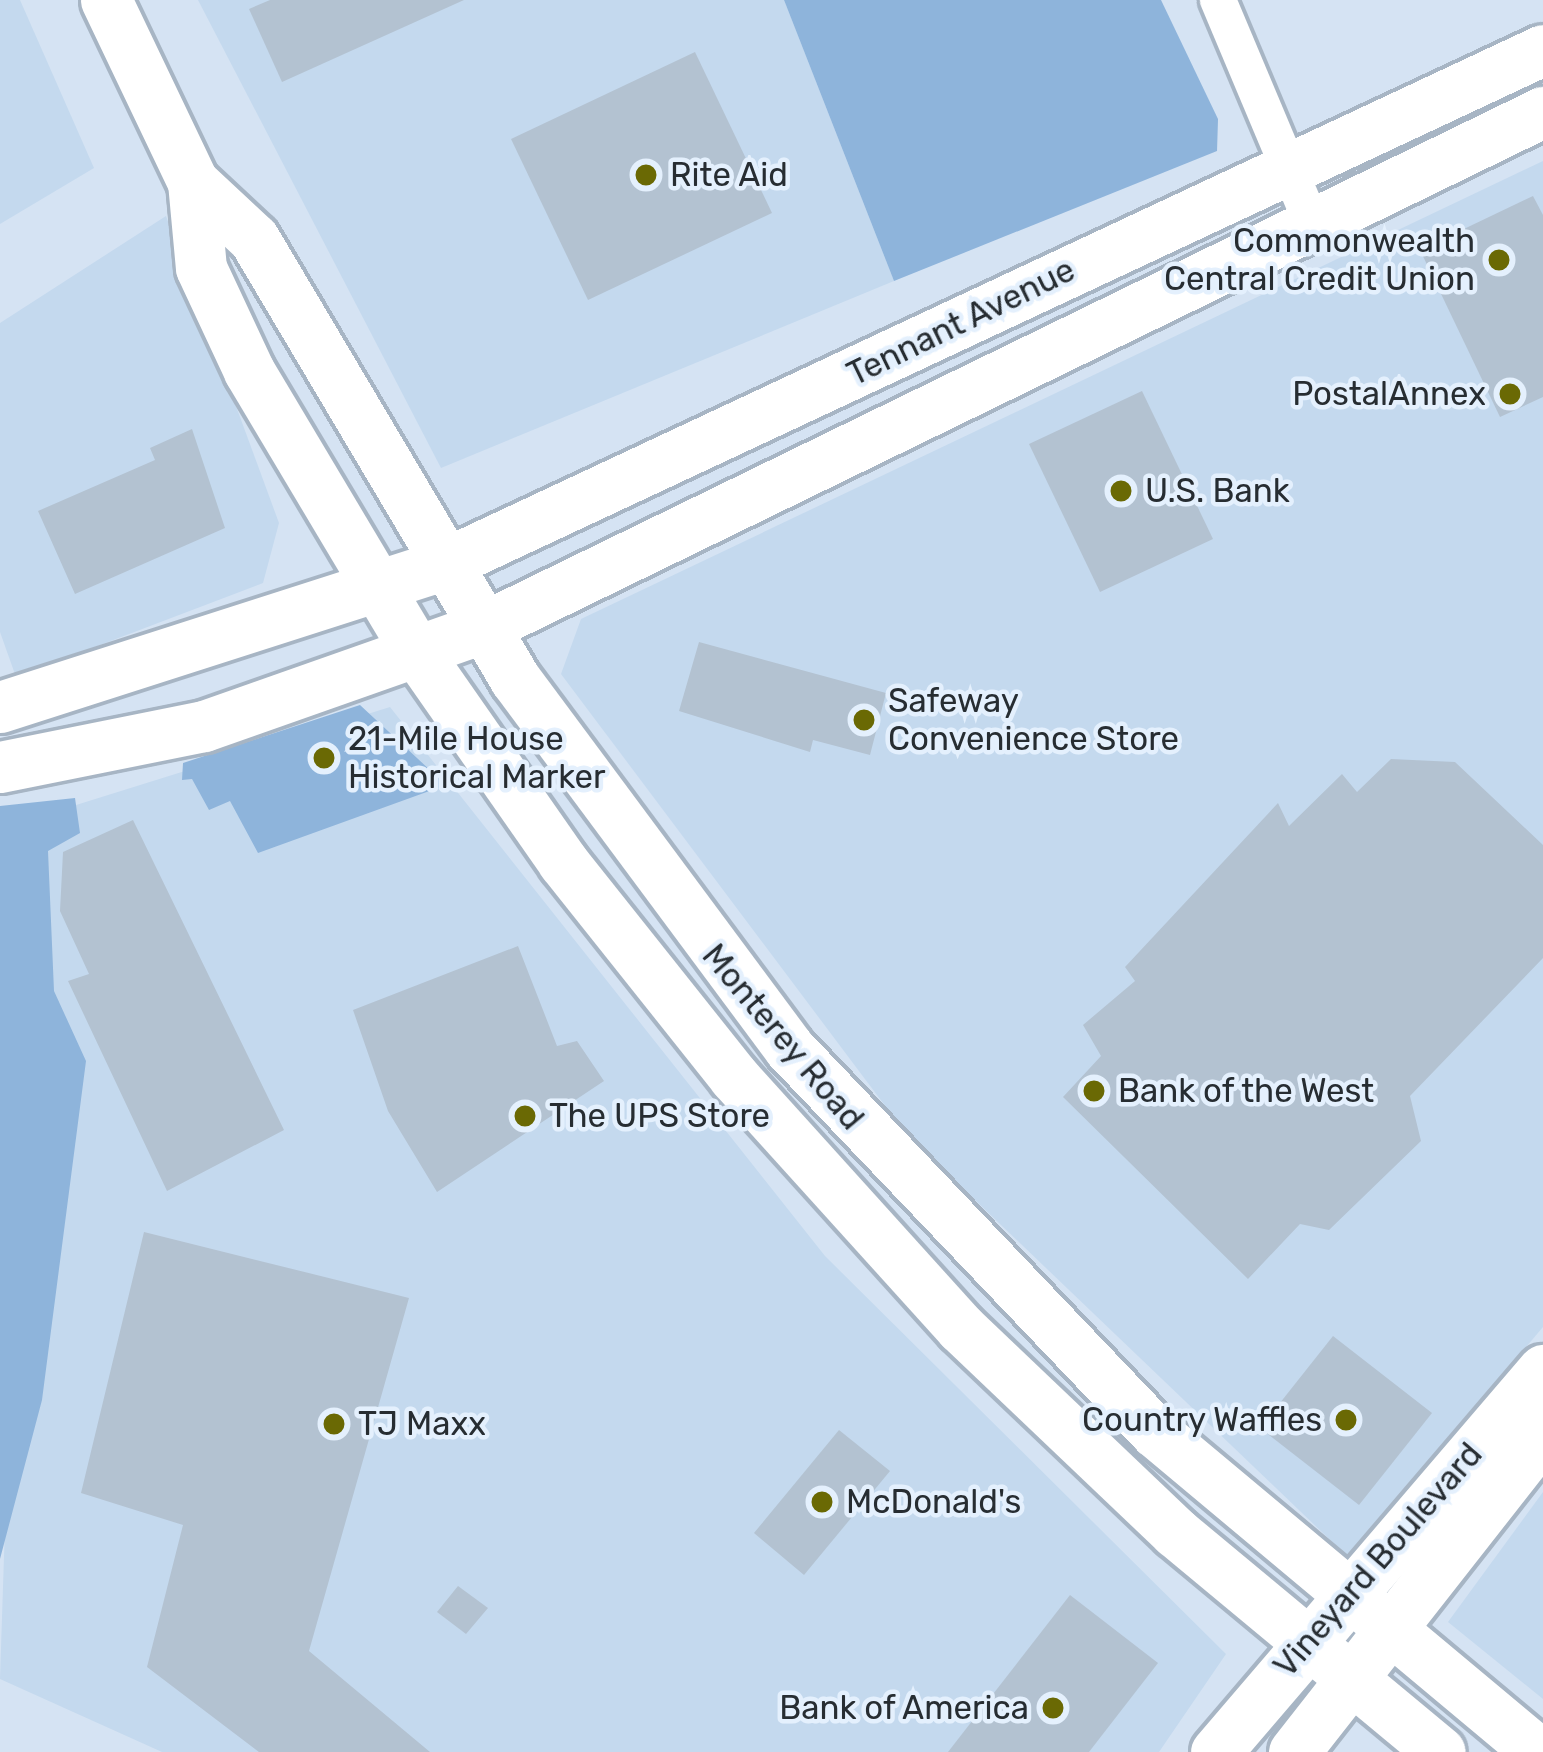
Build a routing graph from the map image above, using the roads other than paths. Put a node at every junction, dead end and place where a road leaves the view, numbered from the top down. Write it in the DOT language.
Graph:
graph roads {
  1 [pos="106,0"];
  2 [pos="1218,0"];
  3 [pos="1543,50"];
  4 [pos="1543,112"];
  5 [pos="1295,164"];
  6 [pos="193,182"];
  7 [pos="1321,215"];
  8 [pos="442,565"];
  9 [pos="379,591"];
  10 [pos="482,628"];
  11 [pos="418,654"];
  12 [pos="0,707"];
  13 [pos="0,766"];
  14 [pos="1543,1370"];
  15 [pos="1543,1434"];
  16 [pos="1342,1598"];
  17 [pos="1384,1632"];
  18 [pos="1304,1643"];
  19 [pos="1349,1680"];
  20 [pos="1216,1752"];
  21 [pos="1294,1752"];
  22 [pos="1440,1752"];
  23 [pos="1538,1752"];
  1 -- 6 [label="main road, Monterey Road"];
  2 -- 5 [label="street"];
  3 -- 5 [label="main road, Tennant Avenue"];
  4 -- 7 [label="main road, Tennant Avenue"];
  5 -- 7 [label="street"];
  5 -- 8 [label="main road, Tennant Avenue"];
  6 -- 8 [label="main road, Monterey Road"];
  6 -- 9 [label="main road, Monterey Road"];
  7 -- 10 [label="main road, Tennant Avenue"];
  8 -- 9 [label="main road, Tennant Avenue"];
  8 -- 10 [label="main road, Monterey Road"];
  9 -- 11 [label="main road, Monterey Road"];
  9 -- 12 [label="main road, Tennant Avenue"];
  10 -- 11 [label="main road, Tennant Avenue"];
  10 -- 16 [label="main road, Monterey Road"];
  11 -- 13 [label="main road, Tennant Avenue"];
  11 -- 18 [label="main road, Monterey Road"];
  14 -- 16 [label="main road, Vineyard Boulevard"];
  15 -- 17 [label="main road, Vineyard Boulevard"];
  16 -- 17 [label="main road, Monterey Road"];
  16 -- 18 [label="main road, Vineyard Boulevard"];
  17 -- 19 [label="main road, Vineyard Boulevard"];
  17 -- 23 [label="main road, Monterey Road"];
  18 -- 19 [label="main road, Monterey Road"];
  18 -- 20 [label="main road, Vineyard Boulevard"];
  19 -- 21 [label="main road, Vineyard Boulevard"];
  19 -- 22 [label="main road, Monterey Road"];
}
